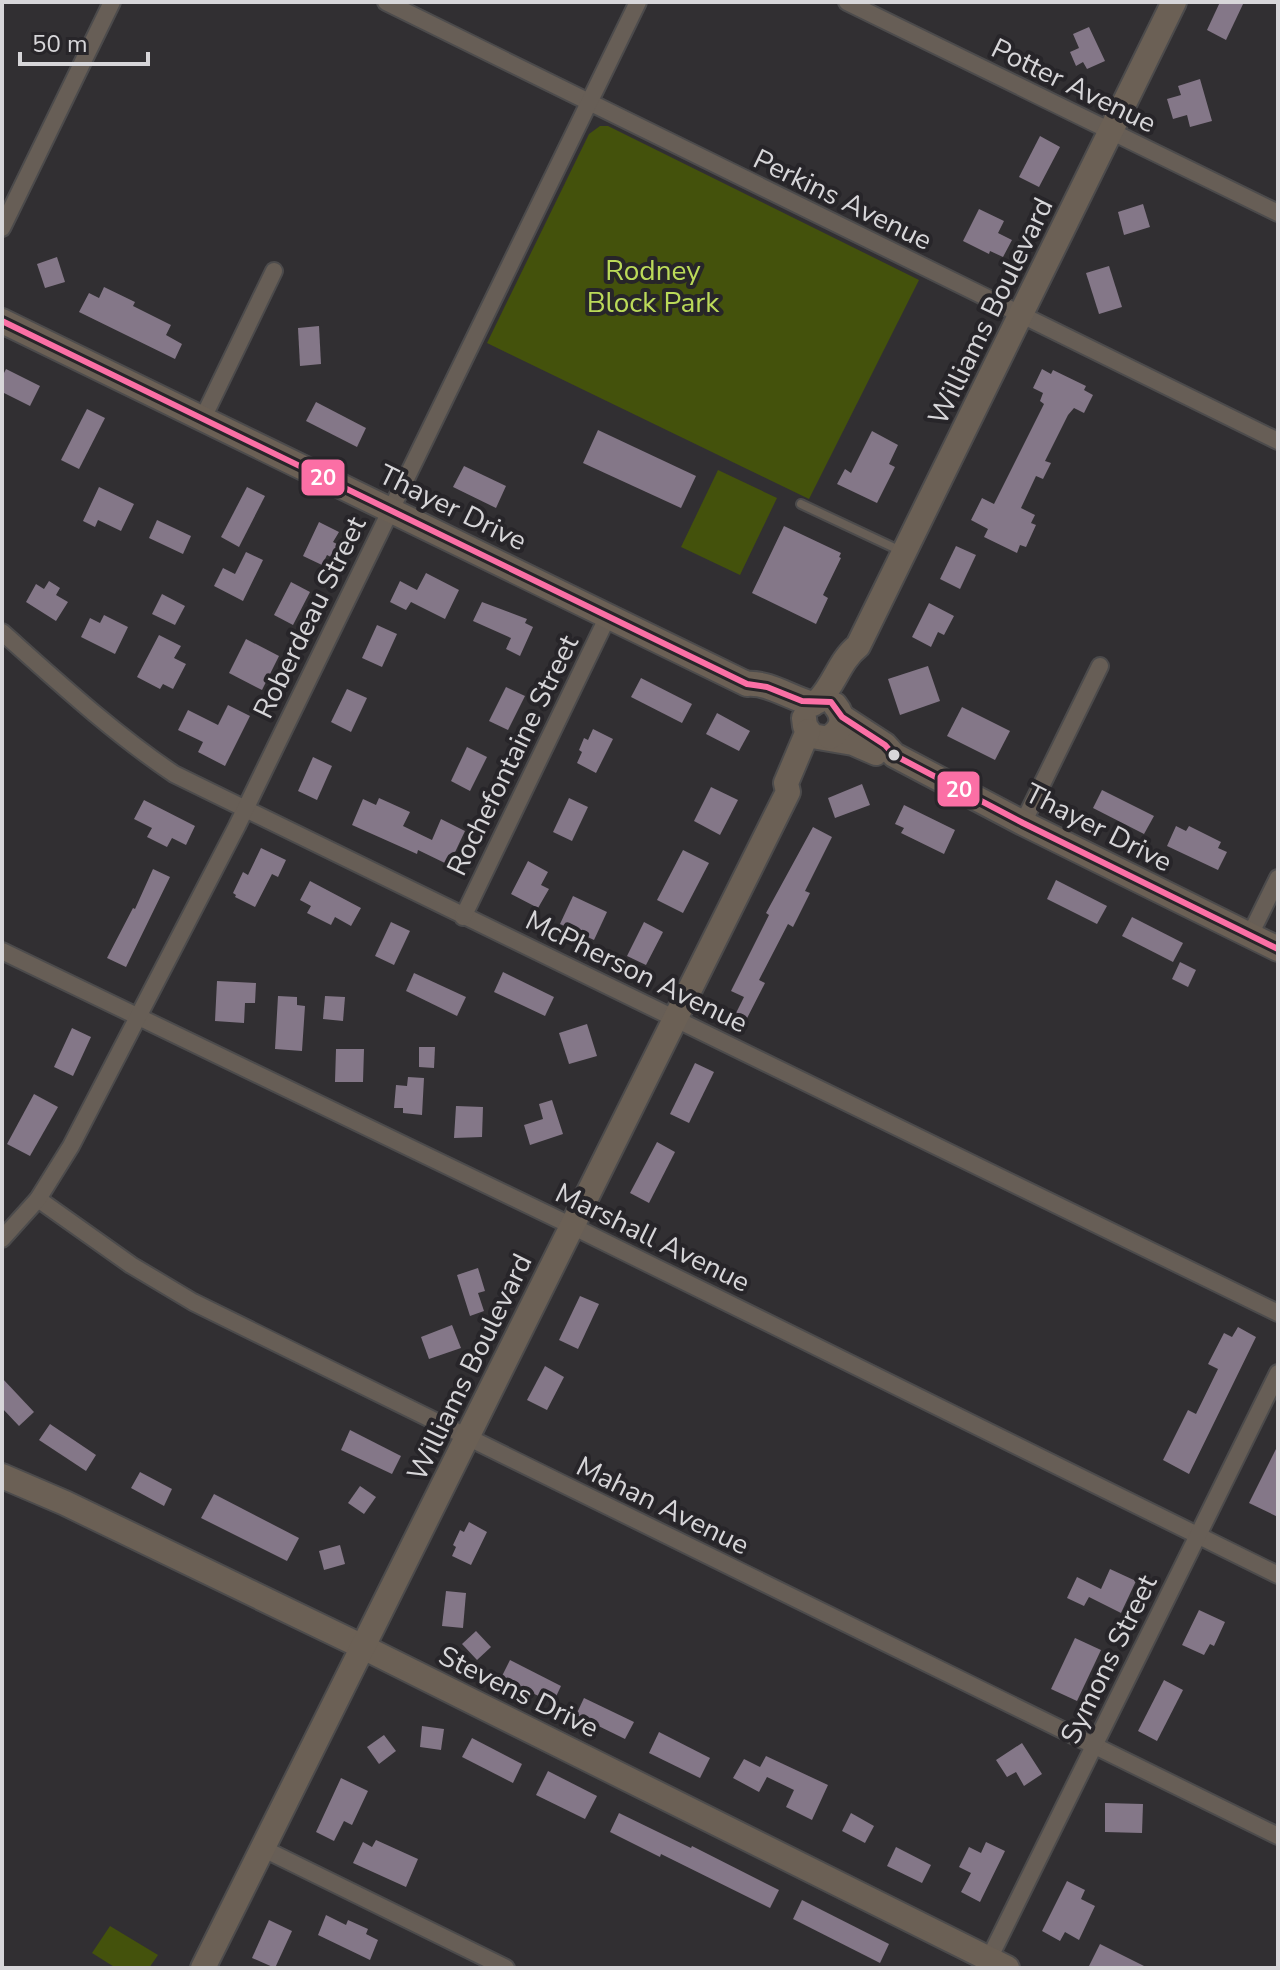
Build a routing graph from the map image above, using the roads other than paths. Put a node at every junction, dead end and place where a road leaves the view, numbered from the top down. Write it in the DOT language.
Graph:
graph roads {
  1 [pos="112,2"];
  2 [pos="386,2"];
  3 [pos="638,2"];
  4 [pos="847,2"];
  5 [pos="1174,2"];
  6 [pos="589,103"];
  7 [pos="1111,132"];
  8 [pos="1278,213"];
  9 [pos="2,228"];
  10 [pos="274,271"];
  11 [pos="1022,316"];
  12 [pos="2,321"];
  13 [pos="203,418"];
  14 [pos="1278,441"];
  15 [pos="801,504"];
  16 [pos="390,509"];
  17 [pos="905,553"];
  18 [pos="608,616"];
  19 [pos="2,632"];
  20 [pos="1100,666"];
  21 [pos="822,720"];
  22 [pos="246,809"];
  23 [pos="1023,823"];
  24 [pos="1278,878"];
  25 [pos="463,917"];
  26 [pos="1250,935"];
  27 [pos="1278,949"];
  28 [pos="2,951"];
  29 [pos="676,1017"];
  30 [pos="138,1018"];
  31 [pos="38,1199"];
  32 [pos="572,1226"];
  33 [pos="2,1239"];
  34 [pos="1278,1313"];
  35 [pos="1278,1373"];
  36 [pos="468,1439"];
  37 [pos="2,1476"];
  38 [pos="1199,1535"];
  39 [pos="1278,1575"];
  40 [pos="363,1647"];
  41 [pos="1094,1746"];
  42 [pos="1278,1836"];
  43 [pos="264,1849"];
  44 [pos="993,1965"];
  45 [pos="203,1968"];
  46 [pos="506,1968"];
  1 -- 9 [label="street"];
  2 -- 6 [label="street, Perkins Avenue"];
  3 -- 6 [label="street, Roberdeau Street"];
  4 -- 7 [label="street, Potter Avenue"];
  5 -- 7 [label="street, Williams Boulevard"];
  6 -- 11 [label="street, Perkins Avenue"];
  6 -- 16 [label="street, Roberdeau Street"];
  7 -- 8 [label="street, Potter Avenue"];
  7 -- 11 [label="street, Williams Boulevard"];
  10 -- 13 [label="street"];
  11 -- 14 [label="street, Perkins Avenue"];
  11 -- 17 [label="street, Williams Boulevard"];
  12 -- 13 [label="street, Thayer Drive"];
  13 -- 16 [label="street, Thayer Drive"];
  15 -- 17 [label="lane"];
  16 -- 18 [label="street, Thayer Drive"];
  16 -- 22 [label="street, Roberdeau Street"];
  17 -- 21 [label="street, Williams Boulevard"];
  18 -- 21 [label="street, Thayer Drive"];
  18 -- 25 [label="street, Rochefontaine Street"];
  19 -- 22 [label="street, McPherson Avenue"];
  20 -- 23 [label="street"];
  21 -- 23 [label="street, Thayer Drive"];
  21 -- 29 [label="street, Williams Boulevard"];
  22 -- 25 [label="street, McPherson Avenue"];
  22 -- 30 [label="street, Roberdeau Street"];
  23 -- 26 [label="street, Thayer Drive"];
  24 -- 26 [label="street"];
  25 -- 29 [label="street, McPherson Avenue"];
  26 -- 27 [label="street, Thayer Drive"];
  28 -- 30 [label="street, Marshall Avenue"];
  29 -- 32 [label="street, Williams Boulevard"];
  29 -- 34 [label="street, McPherson Avenue"];
  30 -- 31 [label="street, Roberdeau Street"];
  30 -- 32 [label="street, Marshall Avenue"];
  31 -- 33 [label="street, Roberdeau Street"];
  31 -- 36 [label="street, Mahan Avenue"];
  32 -- 36 [label="street, Williams Boulevard"];
  32 -- 38 [label="street, Marshall Avenue"];
  35 -- 38 [label="street, Symons Street"];
  36 -- 40 [label="street, Williams Boulevard"];
  36 -- 41 [label="street, Mahan Avenue"];
  37 -- 40 [label="street, Stevens Drive"];
  38 -- 39 [label="street, Marshall Avenue"];
  38 -- 41 [label="street, Symons Street"];
  40 -- 43 [label="street, Williams Boulevard"];
  40 -- 44 [label="street, Stevens Drive"];
  41 -- 42 [label="street, Mahan Avenue"];
  41 -- 44 [label="street, Symons Street"];
  43 -- 45 [label="street, Williams Boulevard"];
  43 -- 46 [label="street"];
}
